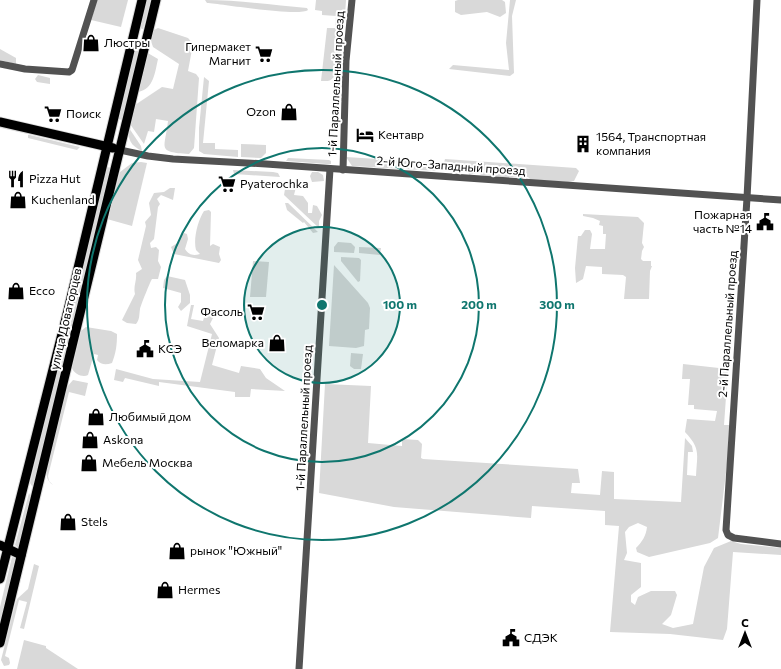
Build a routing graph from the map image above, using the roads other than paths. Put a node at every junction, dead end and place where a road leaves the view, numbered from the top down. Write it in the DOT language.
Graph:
graph roads {
  1 [pos="94,0"];
  2 [pos="142,0"];
  3 [pos="156,0"];
  4 [pos="352,0"];
  5 [pos="757,0"];
  6 [pos="0,64"];
  7 [pos="0,122"];
  8 [pos="108,147"];
  9 [pos="120,150"];
  10 [pos="330,169"];
  11 [pos="343,170"];
  12 [pos="747,198"];
  13 [pos="781,200"];
  14 [pos="781,544"];
  15 [pos="4,548"];
  16 [pos="21,555"];
  17 [pos="0,574"];
  18 [pos="0,643"];
  19 [pos="299,669"];
  1 -- 6 [label="street"];
  2 -- 8 [label="main road, улица Доваторцев"];
  3 -- 9 [label="main road, улица Доваторцев"];
  4 -- 11 [label="street, 1-й Параллельный проезд"];
  5 -- 12 [label="street, 2-й Параллельный проезд"];
  7 -- 8 [label="main road"];
  8 -- 9 [label="main road"];
  8 -- 15 [label="main road, улица Доваторцев"];
  9 -- 10 [label="street, 2-й Юго-Западный проезд"];
  9 -- 16 [label="main road, улица Доваторцев"];
  10 -- 11 [label="street, 2-й Юго-Западный проезд"];
  10 -- 19 [label="street, 1-й Параллельный проезд"];
  11 -- 12 [label="street, 2-й Юго-Западный проезд"];
  12 -- 13 [label="street, 2-й Юго-Западный проезд"];
  12 -- 14 [label="street, 2-й Параллельный проезд"];
  15 -- 16 [label="main road"];
  15 -- 17 [label="main road, улица Доваторцев"];
  16 -- 18 [label="main road, улица Доваторцев"];
}
